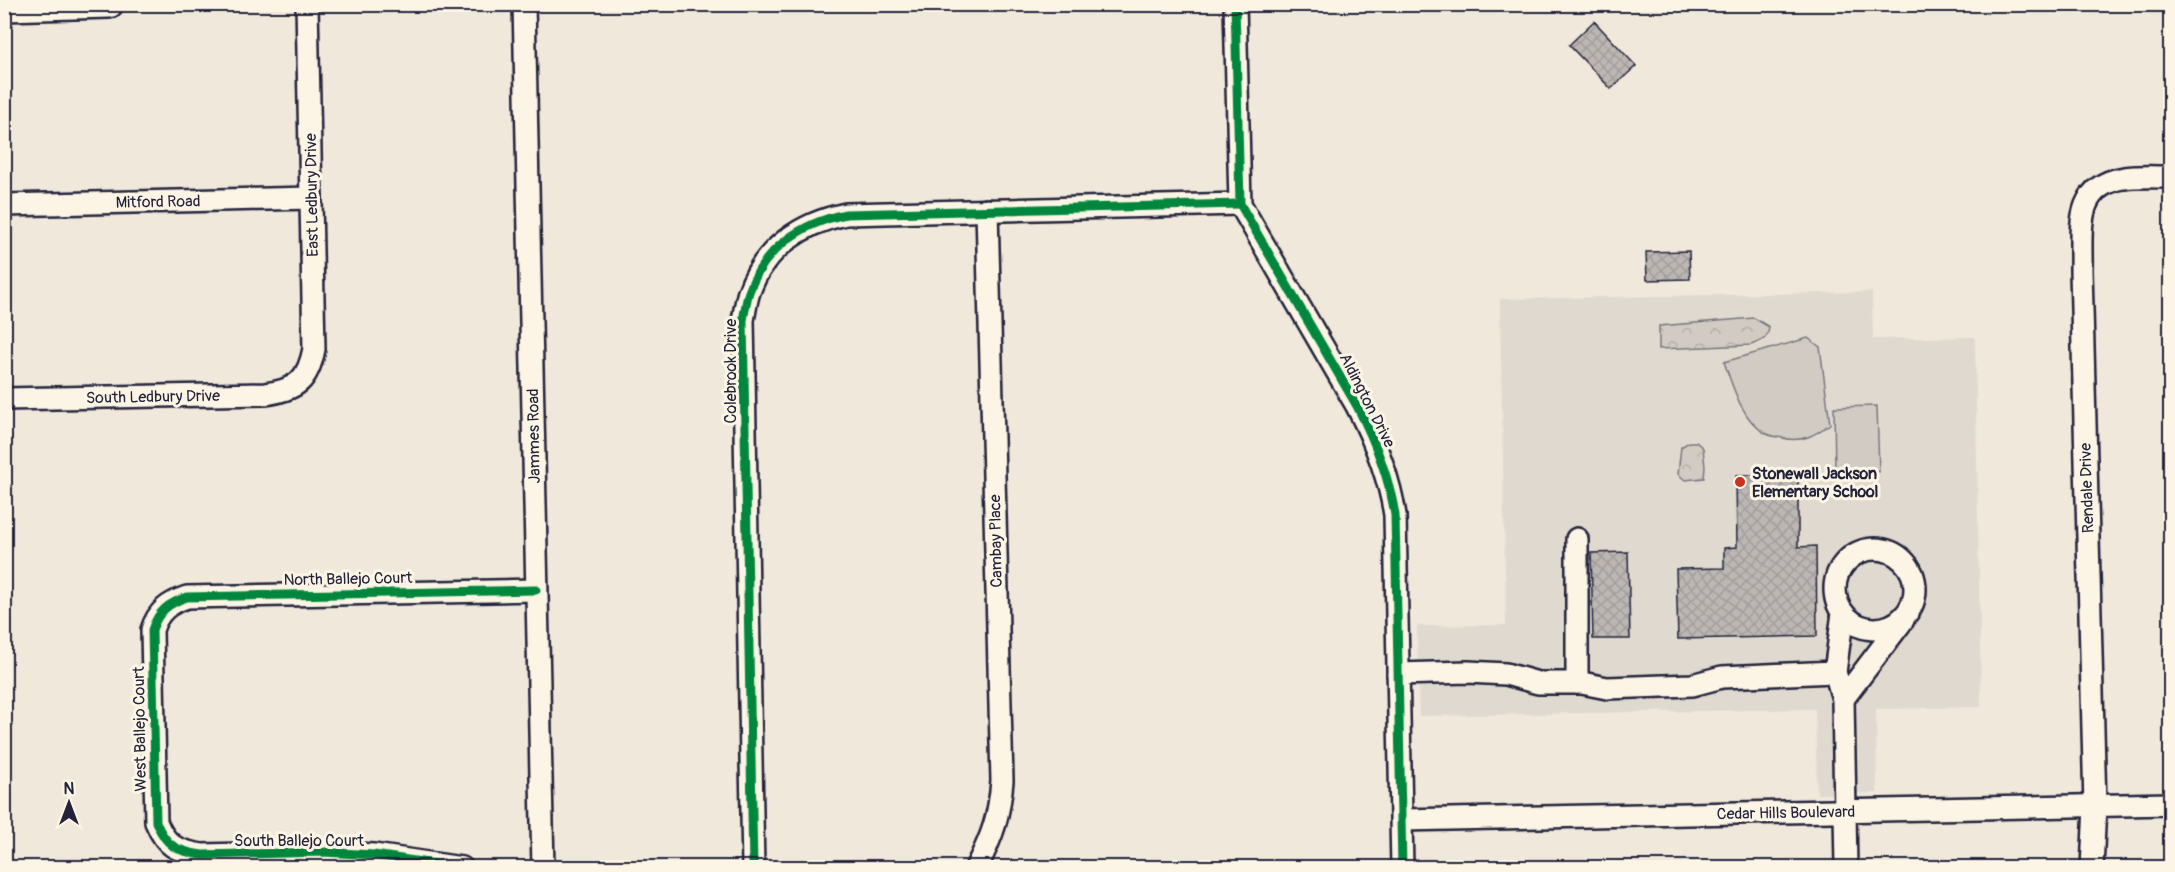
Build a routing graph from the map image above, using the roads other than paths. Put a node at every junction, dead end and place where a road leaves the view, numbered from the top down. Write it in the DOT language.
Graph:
graph roads {
  1 [pos="109,4"];
  2 [pos="307,4"];
  3 [pos="524,4"];
  4 [pos="1235,4"];
  5 [pos="4,7"];
  6 [pos="2170,177"];
  7 [pos="311,198"];
  8 [pos="1240,204"];
  9 [pos="4,205"];
  10 [pos="987,210"];
  11 [pos="299,382"];
  12 [pos="4,399"];
  13 [pos="1576,539"];
  14 [pos="536,590"];
  15 [pos="164,608"];
  16 [pos="1843,613"];
  17 [pos="1904,618"];
  18 [pos="1835,672"];
  19 [pos="1398,674"];
  20 [pos="1577,682"];
  21 [pos="1843,699"];
  22 [pos="2170,804"];
  23 [pos="2095,806"];
  24 [pos="1844,811"];
  25 [pos="1402,820"];
  26 [pos="172,847"];
  27 [pos="462,867"];
  28 [pos="543,867"];
  29 [pos="753,867"];
  30 [pos="976,867"];
  31 [pos="1402,867"];
  32 [pos="1846,867"];
  33 [pos="2092,867"];
  1 -- 5 [label="main road"];
  2 -- 7 [label="street, East Ledbury Drive"];
  3 -- 14 [label="street, Jammes Road"];
  4 -- 8 [label="street, Aldington Drive"];
  6 -- 23 [label="street, Rendale Drive"];
  7 -- 9 [label="street, Mitford Road"];
  7 -- 11 [label="street, East Ledbury Drive"];
  8 -- 10 [label="street, Colebrook Drive"];
  8 -- 19 [label="street, Aldington Drive"];
  10 -- 29 [label="street, Colebrook Drive"];
  10 -- 30 [label="street, Cambay Place"];
  11 -- 12 [label="street, South Ledbury Drive"];
  13 -- 20 [label="street"];
  14 -- 15 [label="street, North Ballejo Court"];
  14 -- 28 [label="street, Jammes Road"];
  15 -- 26 [label="street, West Ballejo Court"];
  16 -- 17 [label="street"];
  16 -- 17 [label="street"];
  16 -- 18 [label="street"];
  17 -- 21 [label="street"];
  18 -- 20 [label="street"];
  18 -- 21 [label="street"];
  19 -- 20 [label="street"];
  19 -- 25 [label="street, Aldington Drive"];
  21 -- 24 [label="street"];
  22 -- 23 [label="street, Cedar Hills Boulevard"];
  23 -- 24 [label="street, Cedar Hills Boulevard"];
  23 -- 33 [label="street, Rendale Drive"];
  24 -- 25 [label="street, Cedar Hills Boulevard"];
  24 -- 32 [label="street"];
  25 -- 31 [label="street, Aldington Drive"];
  26 -- 27 [label="street, South Ballejo Court"];
}
